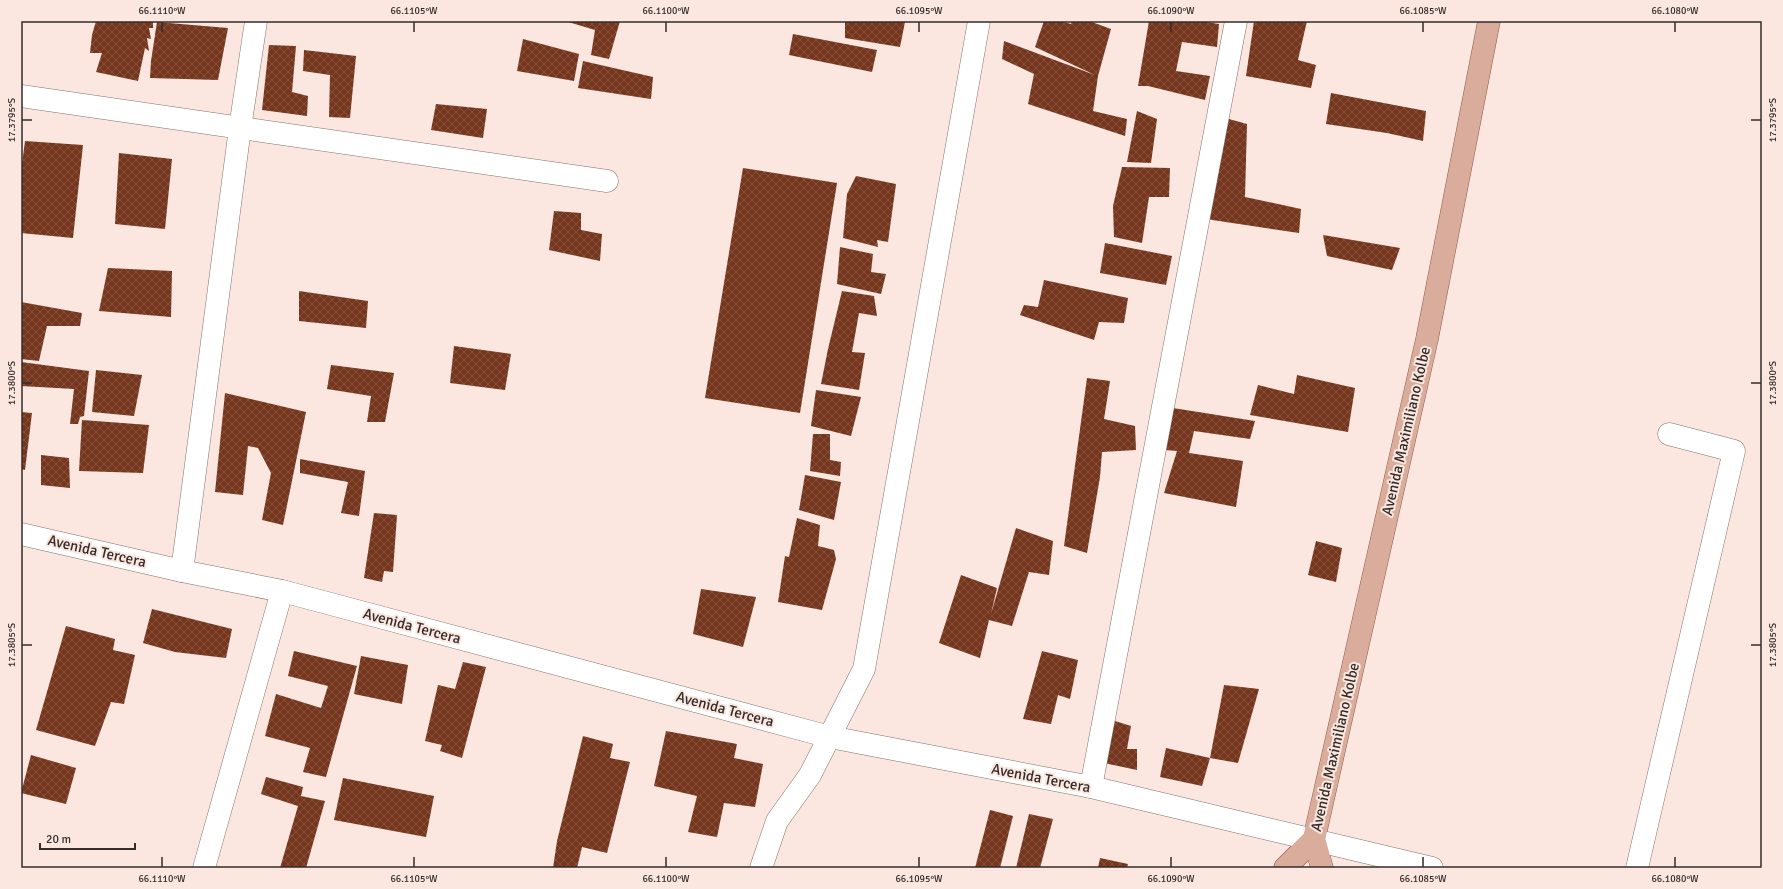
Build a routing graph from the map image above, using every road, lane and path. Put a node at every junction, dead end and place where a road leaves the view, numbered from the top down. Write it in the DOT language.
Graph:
graph roads {
  1 [pos="256,21"];
  2 [pos="979,21"];
  3 [pos="1236,21"];
  4 [pos="1489,21"];
  5 [pos="21,96"];
  6 [pos="240,128"];
  7 [pos="607,181"];
  8 [pos="1669,434"];
  9 [pos="21,534"];
  10 [pos="182,571"];
  11 [pos="282,591"];
  12 [pos="830,737"];
  13 [pos="1091,787"];
  14 [pos="1314,839"];
  15 [pos="204,868"];
  16 [pos="761,868"];
  17 [pos="1284,868"];
  18 [pos="1322,868"];
  19 [pos="1432,868"];
  20 [pos="1637,868"];
  1 -- 6 [label="street"];
  2 -- 12 [label="street"];
  3 -- 13 [label="street"];
  4 -- 14 [label="main road, Avenida Maximiliano Kolbe"];
  5 -- 6 [label="street"];
  6 -- 7 [label="street"];
  6 -- 10 [label="street"];
  8 -- 20 [label="street"];
  9 -- 10 [label="street, Avenida Tercera"];
  10 -- 11 [label="street, Avenida Tercera"];
  11 -- 12 [label="street, Avenida Tercera"];
  11 -- 15 [label="street"];
  12 -- 13 [label="street, Avenida Tercera"];
  12 -- 16 [label="street"];
  13 -- 14 [label="street, Avenida Tercera"];
  14 -- 17 [label="main road, Avenida Maximiliano Kolbe"];
  14 -- 18 [label="main road, Avenida Maximiliano Kolbe"];
  14 -- 19 [label="street, Avenida Tercera"];
}
